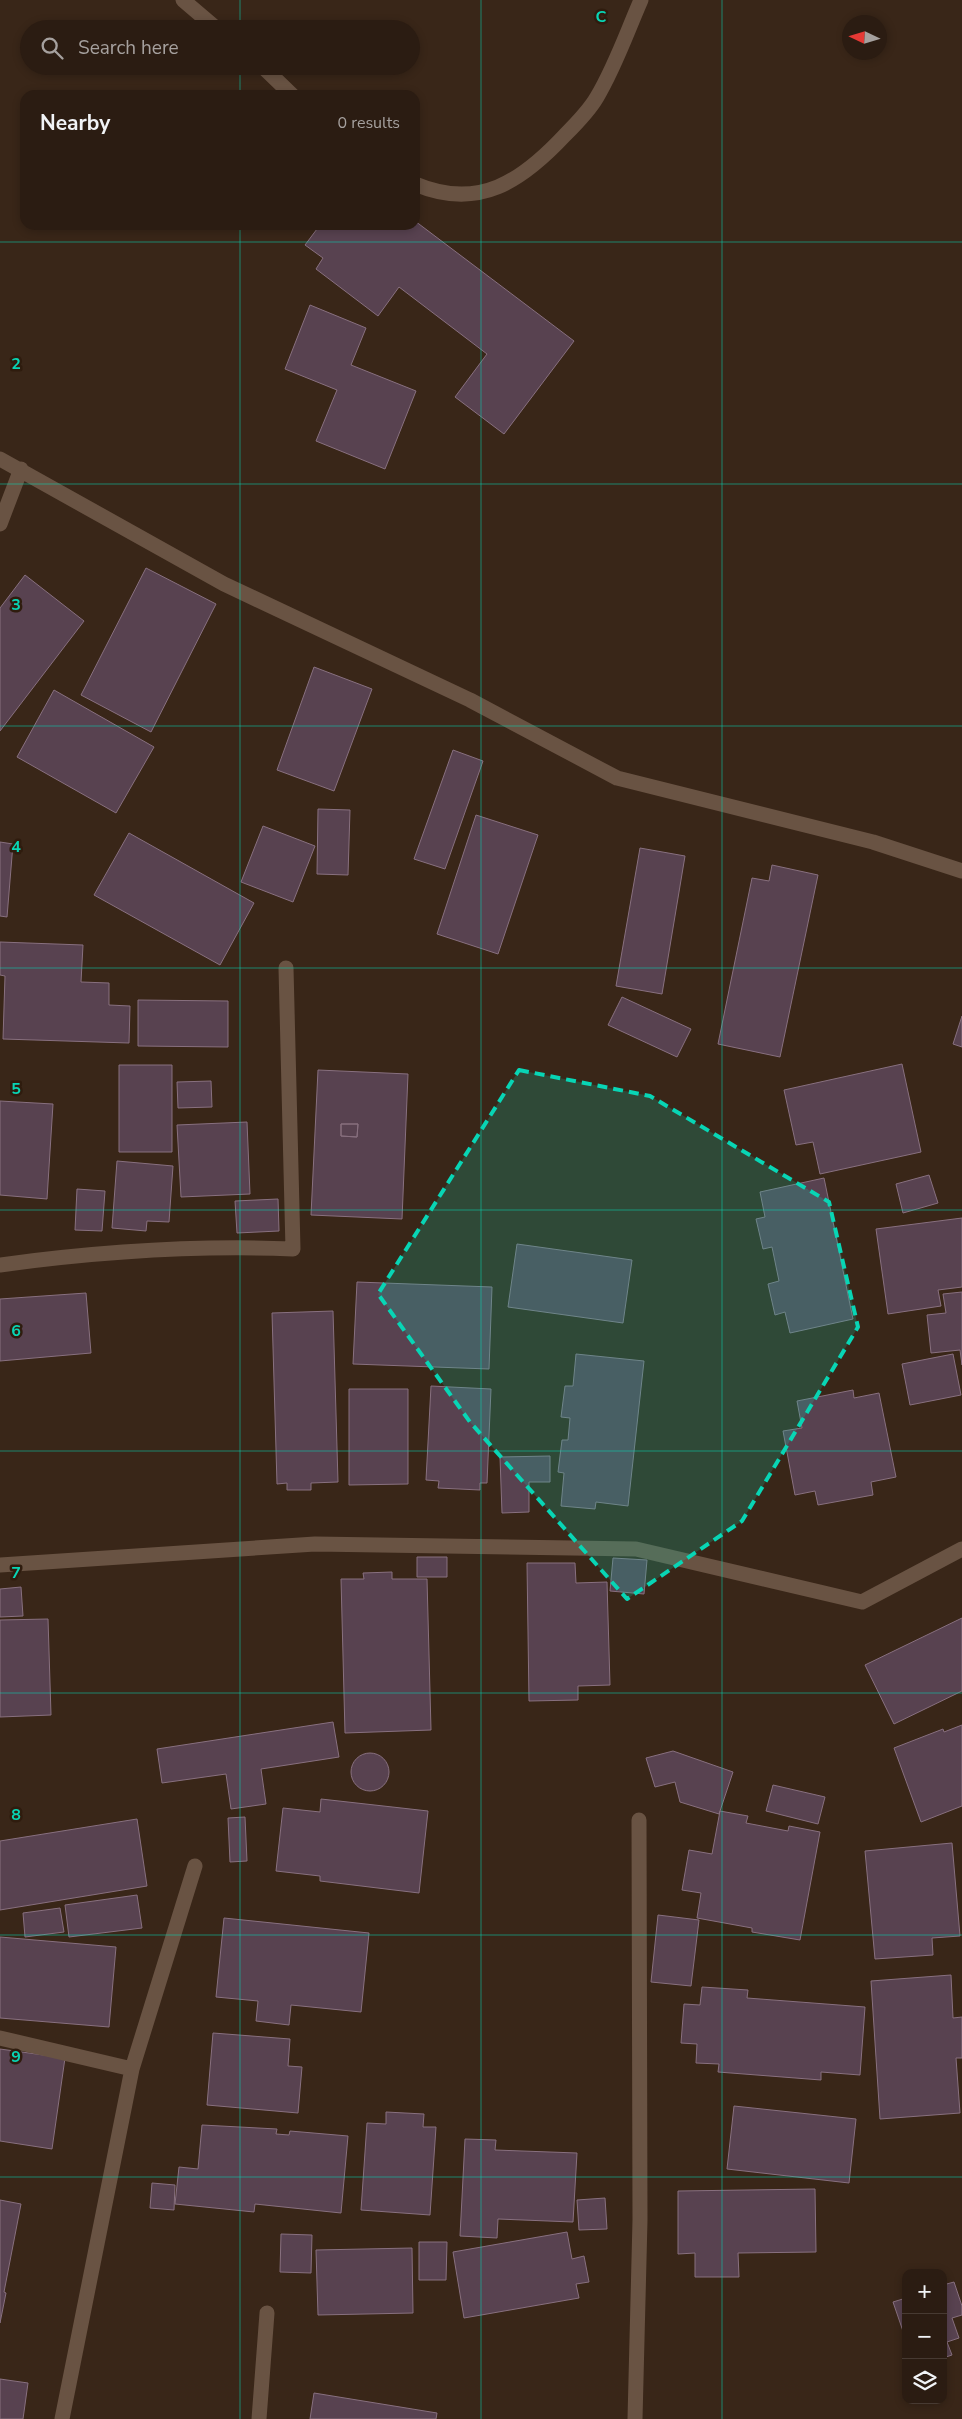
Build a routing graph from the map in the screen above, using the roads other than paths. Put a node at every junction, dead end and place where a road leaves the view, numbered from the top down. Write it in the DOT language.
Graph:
graph roads {
  1 [pos="182,0"];
  2 [pos="641,0"];
  3 [pos="206,20"];
  4 [pos="271,75"];
  5 [pos="287,90"];
  6 [pos="420,186"];
  7 [pos="0,459"];
  8 [pos="21,469"];
  9 [pos="0,524"];
  10 [pos="962,871"];
  11 [pos="286,968"];
  12 [pos="0,1265"];
  13 [pos="962,1549"];
  14 [pos="0,1565"];
  15 [pos="639,1820"];
  16 [pos="194,1866"];
  17 [pos="0,2038"];
  18 [pos="132,2069"];
  19 [pos="268,2313"];
  20 [pos="62,2419"];
  21 [pos="259,2419"];
  22 [pos="635,2419"];
  1 -- 3 [label="street"];
  2 -- 6 [label="street"];
  4 -- 5 [label="street"];
  7 -- 8 [label="street"];
  8 -- 9 [label="street"];
  8 -- 10 [label="street"];
  11 -- 12 [label="street"];
  13 -- 14 [label="street"];
  15 -- 22 [label="street"];
  16 -- 18 [label="street"];
  17 -- 18 [label="street"];
  18 -- 20 [label="street"];
  19 -- 21 [label="street"];
}
